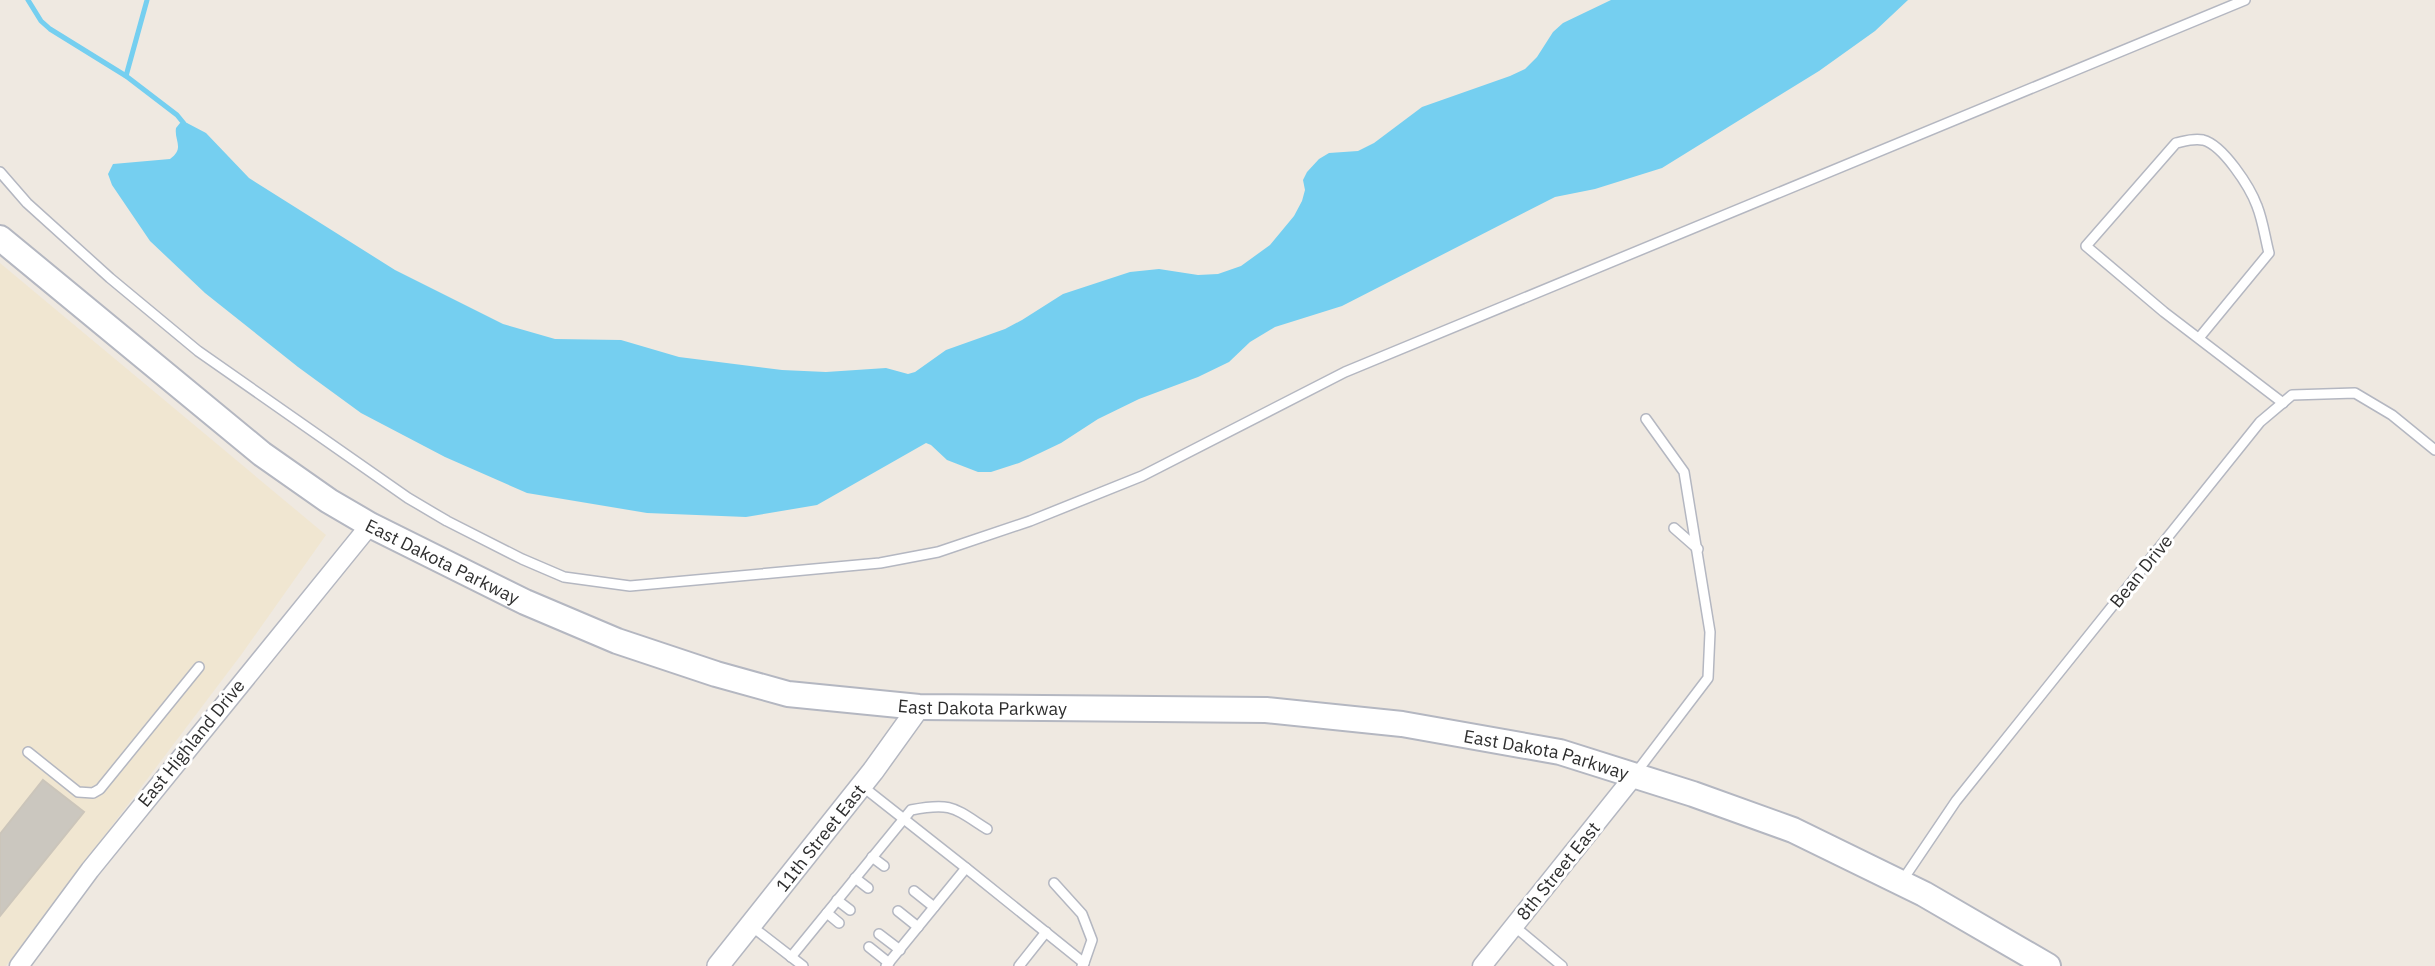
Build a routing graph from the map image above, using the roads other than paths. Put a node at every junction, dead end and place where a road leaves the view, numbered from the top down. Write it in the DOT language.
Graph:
graph roads {
  1 [pos="2245,0"];
  2 [pos="0,172"];
  3 [pos="0,238"];
  4 [pos="2199,338"];
  5 [pos="2283,403"];
  6 [pos="1646,419"];
  7 [pos="2435,450"];
  8 [pos="370,525"];
  9 [pos="1674,528"];
  10 [pos="1698,549"];
  11 [pos="199,667"];
  12 [pos="919,707"];
  13 [pos="27,752"];
  14 [pos="1634,776"];
  15 [pos="862,786"];
  16 [pos="904,818"];
  17 [pos="987,829"];
  18 [pos="872,857"];
  19 [pos="884,866"];
  20 [pos="966,868"];
  21 [pos="855,878"];
  22 [pos="1054,883"];
  23 [pos="1900,883"];
  24 [pos="868,888"];
  25 [pos="914,891"];
  26 [pos="837,900"];
  27 [pos="934,908"];
  28 [pos="850,911"];
  29 [pos="898,911"];
  30 [pos="827,913"];
  31 [pos="839,923"];
  32 [pos="750,925"];
  33 [pos="1514,926"];
  34 [pos="918,927"];
  35 [pos="1046,932"];
  36 [pos="879,934"];
  37 [pos="869,947"];
  38 [pos="900,950"];
  39 [pos="791,957"];
  40 [pos="887,965"];
  41 [pos="1083,965"];
  42 [pos="19,966"];
  43 [pos="718,966"];
  44 [pos="803,966"];
  45 [pos="1018,966"];
  46 [pos="1482,966"];
  47 [pos="1562,966"];
  48 [pos="2048,966"];
  1 -- 2 [label="lane"];
  3 -- 8 [label="main road, East Dakota Parkway"];
  4 -- 4 [label="lane"];
  4 -- 5 [label="lane"];
  5 -- 7 [label="lane, Bean Drive"];
  5 -- 23 [label="lane, Bean Drive"];
  6 -- 10 [label="lane"];
  8 -- 12 [label="main road, East Dakota Parkway"];
  8 -- 42 [label="street, East Highland Drive"];
  9 -- 10 [label="lane"];
  10 -- 14 [label="lane"];
  11 -- 13 [label="lane"];
  12 -- 14 [label="main road, East Dakota Parkway"];
  12 -- 15 [label="street, 11th Street East"];
  14 -- 23 [label="main road, East Dakota Parkway"];
  14 -- 33 [label="street, 8th Street East"];
  15 -- 16 [label="lane"];
  15 -- 32 [label="street, 11th Street East"];
  16 -- 17 [label="lane"];
  16 -- 18 [label="lane"];
  16 -- 20 [label="lane"];
  18 -- 19 [label="lane"];
  18 -- 21 [label="lane"];
  20 -- 27 [label="lane"];
  20 -- 35 [label="lane"];
  21 -- 24 [label="lane"];
  21 -- 26 [label="lane"];
  22 -- 41 [label="lane"];
  23 -- 48 [label="main road, East Dakota Parkway"];
  25 -- 27 [label="lane"];
  26 -- 28 [label="lane"];
  26 -- 30 [label="lane"];
  27 -- 34 [label="lane"];
  29 -- 34 [label="lane"];
  30 -- 31 [label="lane"];
  30 -- 39 [label="lane"];
  32 -- 39 [label="lane"];
  32 -- 43 [label="street, 11th Street East"];
  33 -- 46 [label="street, 8th Street East"];
  33 -- 47 [label="lane"];
  34 -- 38 [label="lane"];
  35 -- 41 [label="lane"];
  35 -- 45 [label="lane"];
  36 -- 38 [label="lane"];
  37 -- 40 [label="lane"];
  38 -- 40 [label="lane"];
  39 -- 44 [label="lane"];
}
